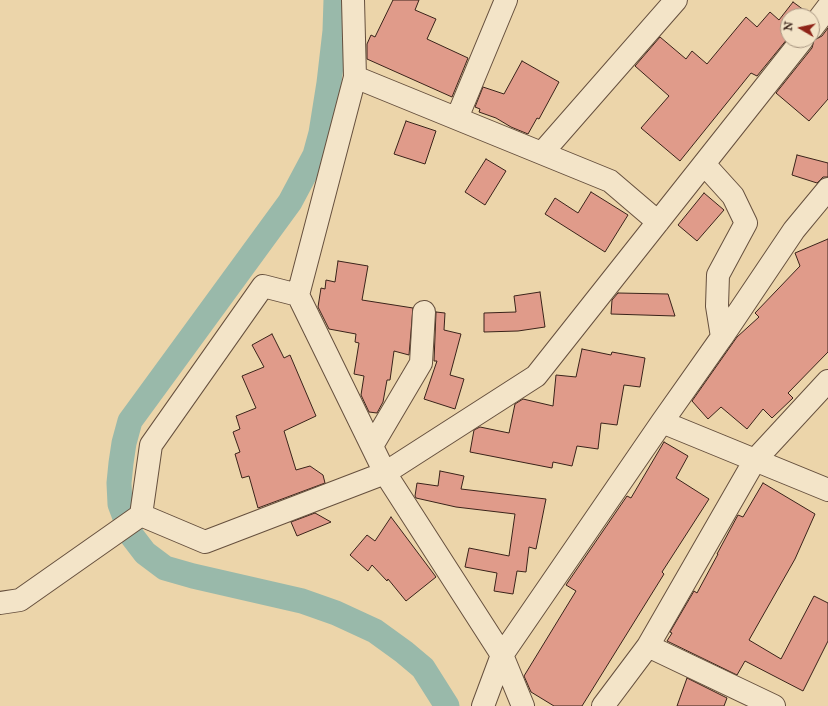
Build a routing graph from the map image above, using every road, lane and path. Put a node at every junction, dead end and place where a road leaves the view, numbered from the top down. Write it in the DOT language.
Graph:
graph roads {
  1 [pos="353,0"];
  2 [pos="506,0"];
  3 [pos="676,0"];
  4 [pos="828,8"];
  5 [pos="820,18"];
  6 [pos="796,48"];
  7 [pos="355,77"];
  8 [pos="457,118"];
  9 [pos="542,153"];
  10 [pos="704,164"];
  11 [pos="828,189"];
  12 [pos="658,222"];
  13 [pos="298,295"];
  14 [pos="424,312"];
  15 [pos="722,337"];
  16 [pos="828,380"];
  17 [pos="662,422"];
  18 [pos="372,446"];
  19 [pos="755,460"];
  20 [pos="385,473"];
  21 [pos="828,490"];
  22 [pos="140,516"];
  23 [pos="0,603"];
  24 [pos="648,646"];
  25 [pos="502,654"];
  26 [pos="483,706"];
  27 [pos="523,706"];
  28 [pos="603,706"];
  29 [pos="774,706"];
  1 -- 7 [label="street"];
  2 -- 8 [label="street"];
  3 -- 9 [label="street"];
  4 -- 5 [label="street"];
  6 -- 10 [label="street"];
  7 -- 8 [label="street"];
  7 -- 13 [label="street"];
  8 -- 9 [label="street"];
  9 -- 12 [label="street"];
  10 -- 12 [label="street"];
  10 -- 15 [label="street"];
  11 -- 15 [label="street"];
  12 -- 20 [label="street"];
  13 -- 18 [label="street"];
  13 -- 22 [label="street"];
  14 -- 18 [label="street"];
  15 -- 17 [label="street"];
  16 -- 19 [label="street"];
  17 -- 19 [label="street"];
  17 -- 25 [label="street"];
  18 -- 20 [label="street"];
  19 -- 21 [label="street"];
  19 -- 24 [label="street"];
  20 -- 22 [label="street"];
  20 -- 25 [label="street"];
  22 -- 23 [label="street"];
  24 -- 28 [label="street"];
  24 -- 29 [label="street"];
  25 -- 26 [label="street"];
  25 -- 27 [label="street"];
}
